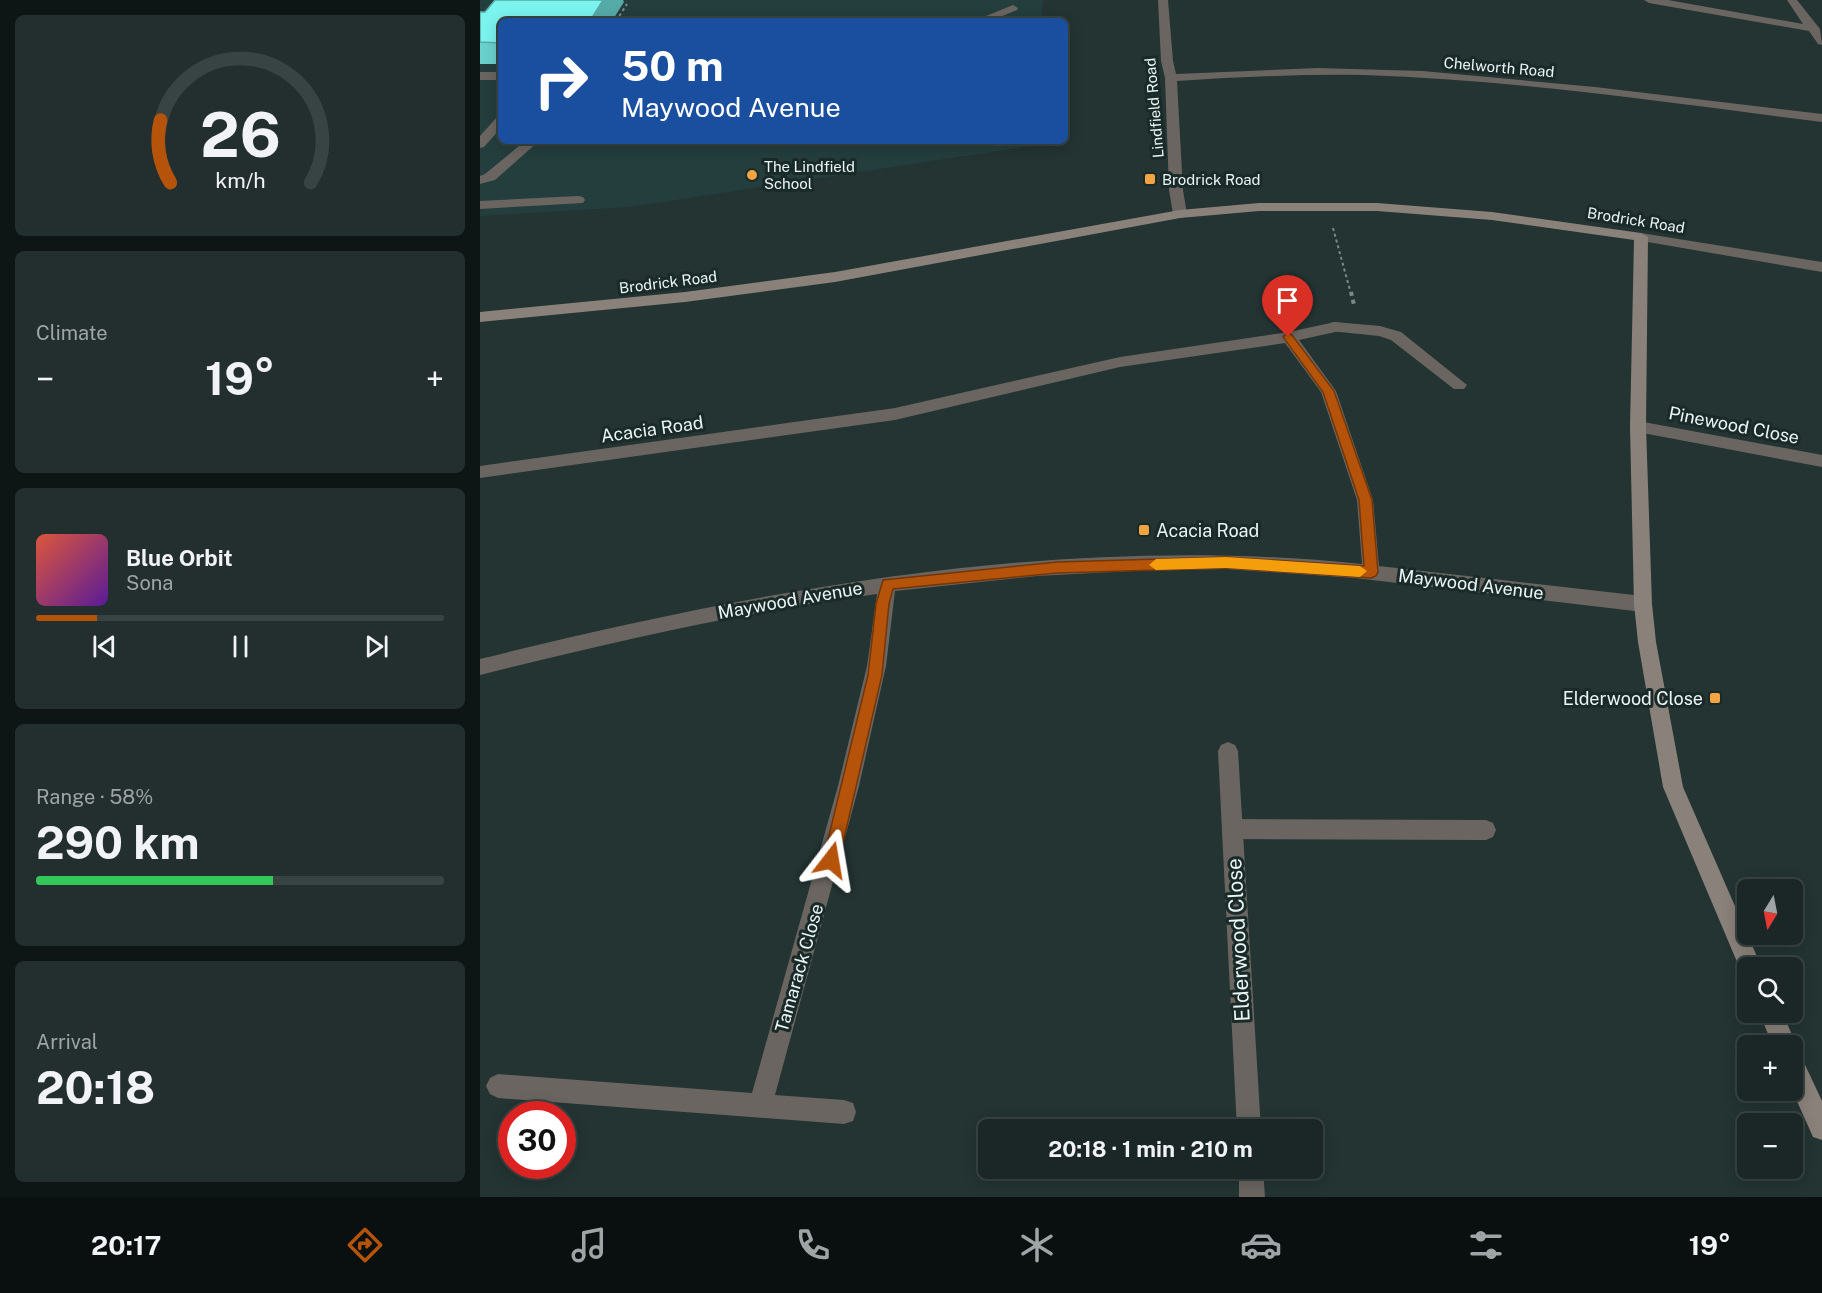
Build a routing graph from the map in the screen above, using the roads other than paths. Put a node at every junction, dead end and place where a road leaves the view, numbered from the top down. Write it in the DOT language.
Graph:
graph roads {
  1 [pos="1163,0"];
  2 [pos="1649,0"];
  3 [pos="1792,0"];
  4 [pos="1014,4"];
  5 [pos="986,18"];
  6 [pos="1814,29"];
  7 [pos="1822,42"];
  8 [pos="480,76"];
  9 [pos="498,76"];
  10 [pos="1172,78"];
  11 [pos="1822,118"];
  12 [pos="498,123"];
  13 [pos="480,144"];
  14 [pos="530,144"];
  15 [pos="480,180"];
  16 [pos="578,200"];
  17 [pos="480,205"];
  18 [pos="1180,214"];
  19 [pos="1641,237"];
  20 [pos="1822,267"];
  21 [pos="480,317"];
  22 [pos="1288,337"];
  23 [pos="1459,385"];
  24 [pos="1638,427"];
  25 [pos="1822,461"];
  26 [pos="480,472"];
  27 [pos="1371,572"];
  28 [pos="888,584"];
  29 [pos="1643,604"];
  30 [pos="480,667"];
  31 [pos="1228,751"];
  32 [pos="1232,829"];
  33 [pos="1486,830"];
  34 [pos="1746,957"];
  35 [pos="498,1086"];
  36 [pos="1803,1086"];
  37 [pos="760,1107"];
  38 [pos="844,1112"];
  39 [pos="1248,1119"];
  40 [pos="1822,1128"];
  41 [pos="1251,1179"];
  42 [pos="1252,1197"];
  1 -- 10 [label="street, Lindfield Road"];
  2 -- 6 [label="street"];
  3 -- 6 [label="street"];
  4 -- 5 [label="street"];
  6 -- 7 [label="street"];
  8 -- 9 [label="street"];
  10 -- 11 [label="street, Chelworth Road"];
  10 -- 18 [label="street, Lindfield Road"];
  12 -- 13 [label="street"];
  14 -- 15 [label="street"];
  16 -- 17 [label="street"];
  18 -- 19 [label="street, Brodrick Road"];
  18 -- 21 [label="street, Brodrick Road"];
  19 -- 20 [label="street, Brodrick Road"];
  19 -- 24 [label="street"];
  22 -- 23 [label="street, Acacia Road"];
  22 -- 26 [label="street, Acacia Road"];
  22 -- 27 [label="street"];
  24 -- 25 [label="street, Pinewood Close"];
  24 -- 29 [label="street"];
  27 -- 28 [label="street, Maywood Avenue"];
  27 -- 29 [label="street, Maywood Avenue"];
  28 -- 30 [label="street, Maywood Avenue"];
  28 -- 37 [label="street, Tamarack Close"];
  29 -- 34 [label="street"];
  31 -- 32 [label="street, Elderwood Close"];
  32 -- 33 [label="street"];
  32 -- 39 [label="street, Elderwood Close"];
  35 -- 37 [label="street"];
  36 -- 40 [label="street"];
  37 -- 38 [label="street"];
  41 -- 42 [label="street"];
}
